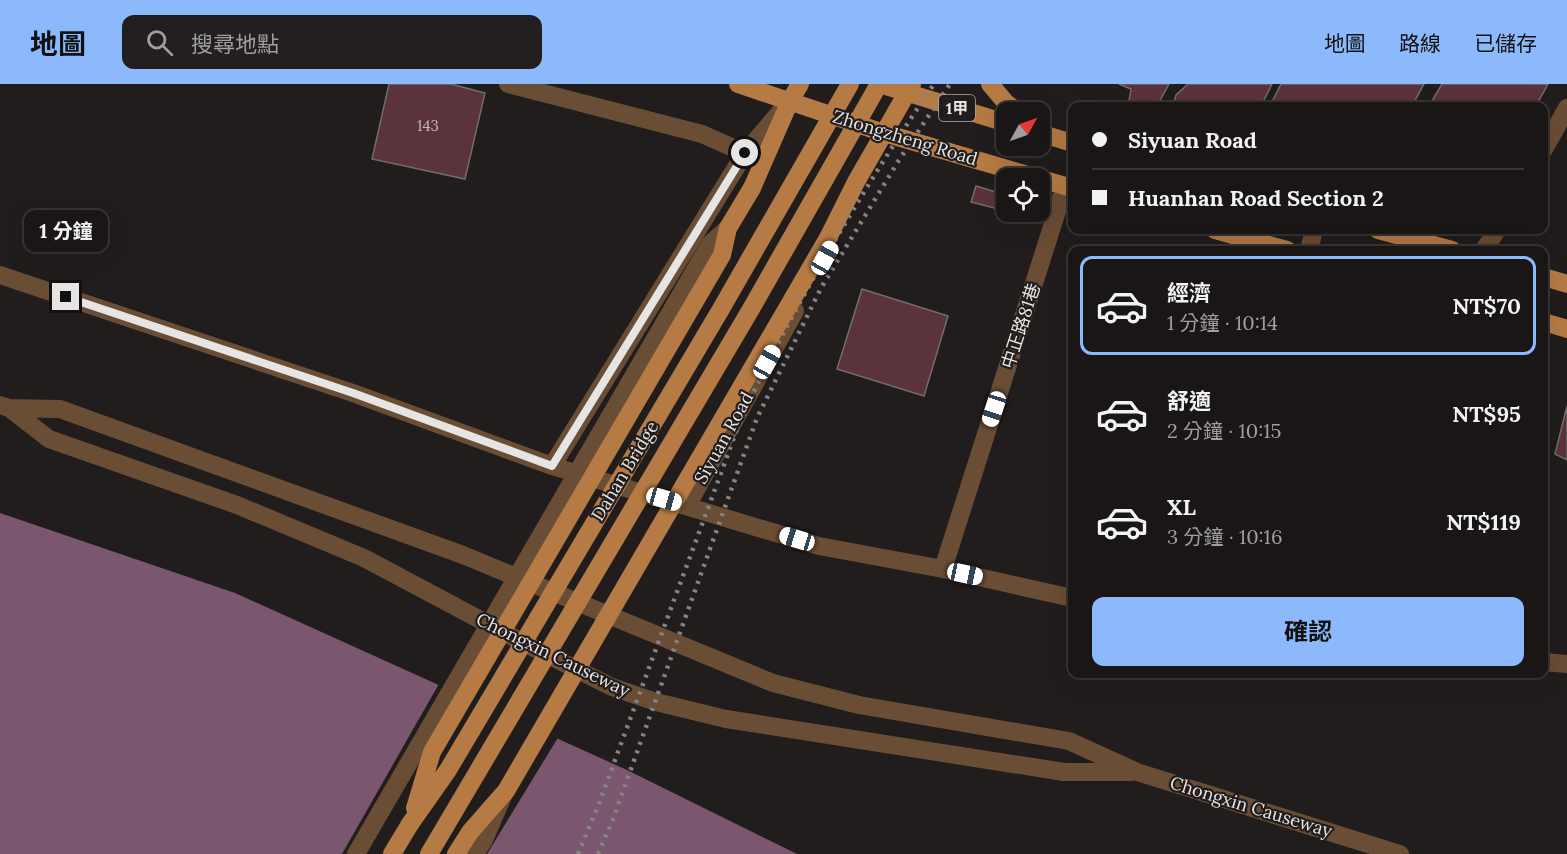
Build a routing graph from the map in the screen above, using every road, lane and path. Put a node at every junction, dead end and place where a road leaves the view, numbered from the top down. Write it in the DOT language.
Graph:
graph roads {
  1 [pos="508,84"];
  2 [pos="738,84"];
  3 [pos="800,84"];
  4 [pos="850,84"];
  5 [pos="879,84"];
  6 [pos="990,84"];
  7 [pos="909,88"];
  8 [pos="790,101"];
  9 [pos="1004,102"];
  10 [pos="1567,108"];
  11 [pos="996,119"];
  12 [pos="884,133"];
  13 [pos="1050,135"];
  14 [pos="1068,141"];
  15 [pos="1548,141"];
  16 [pos="745,153"];
  17 [pos="1068,187"];
  18 [pos="1068,190"];
  19 [pos="728,228"];
  20 [pos="1229,234"];
  21 [pos="1393,234"];
  22 [pos="1273,246"];
  23 [pos="1437,246"];
  24 [pos="0,275"];
  25 [pos="1548,278"];
  26 [pos="1567,284"];
  27 [pos="1548,323"];
  28 [pos="1567,329"];
  29 [pos="4,407"];
  30 [pos="552,466"];
  31 [pos="687,506"];
  32 [pos="943,569"];
  33 [pos="1068,597"];
  34 [pos="1548,662"];
  35 [pos="1567,664"];
  36 [pos="1137,772"];
  37 [pos="506,791"];
  38 [pos="410,824"];
  39 [pos="356,854"];
  40 [pos="392,854"];
  41 [pos="429,854"];
  42 [pos="456,854"];
  43 [pos="476,854"];
  44 [pos="1400,854"];
  1 -- 16 [label="street"];
  2 -- 8 [label="main road, Zhongzheng Road / 1甲"];
  3 -- 8 [label="main road"];
  4 -- 38 [label="main road, Dahan Bridge, bridge"];
  5 -- 7 [label="main road, 1甲"];
  5 -- 41 [label="main road, Dahan Bridge, bridge"];
  6 -- 9 [label="main road"];
  7 -- 11 [label="main road, 1甲"];
  7 -- 12 [label="main road, Siyuan Road"];
  8 -- 12 [label="main road, Zhongzheng Road / 1甲"];
  8 -- 16 [label="street"];
  8 -- 19 [label="main road, bridge"];
  10 -- 15 [label="street"];
  12 -- 17 [label="main road, Zhongzheng Road / 1甲"];
  12 -- 31 [label="street, Siyuan Road"];
  12 -- 37 [label="main road, bridge"];
  13 -- 14 [label="main road"];
  16 -- 30 [label="street"];
  18 -- 32 [label="street, 中正路81巷"];
  19 -- 38 [label="main road, bridge"];
  19 -- 39 [label="street, bridge"];
  20 -- 22 [label="main road"];
  21 -- 23 [label="main road"];
  24 -- 30 [label="street"];
  25 -- 26 [label="main road"];
  27 -- 28 [label="main road"];
  29 -- 36 [label="street, Chongxin Causeway"];
  29 -- 36 [label="street, Chongxin Causeway"];
  30 -- 31 [label="street"];
  31 -- 32 [label="street"];
  32 -- 33 [label="street"];
  34 -- 35 [label="street"];
  36 -- 44 [label="street, Chongxin Causeway"];
  37 -- 42 [label="main road, bridge"];
  37 -- 43 [label="street, bridge"];
  38 -- 40 [label="main road, Dahan Bridge"];
}
